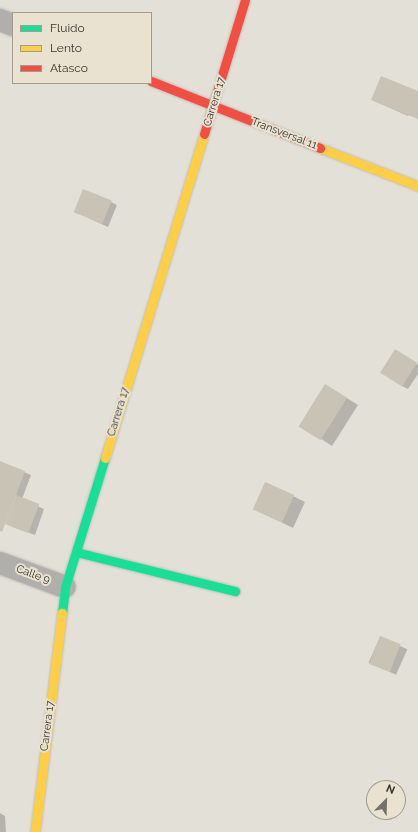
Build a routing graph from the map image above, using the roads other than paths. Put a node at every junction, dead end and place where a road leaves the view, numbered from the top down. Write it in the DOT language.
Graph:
graph roads {
  1 [pos="245,0"];
  2 [pos="0,20"];
  3 [pos="12,25"];
  4 [pos="152,81"];
  5 [pos="214,106"];
  6 [pos="418,186"];
  7 [pos="76,552"];
  8 [pos="0,563"];
  9 [pos="65,588"];
  10 [pos="235,591"];
  11 [pos="34,832"];
  1 -- 5 [label="street, Carrera 17"];
  2 -- 3 [label="street"];
  4 -- 5 [label="street, Transversal 11"];
  5 -- 6 [label="street, Transversal 11"];
  5 -- 7 [label="street, Carrera 17"];
  7 -- 9 [label="street, Carrera 17"];
  7 -- 10 [label="street"];
  8 -- 9 [label="street, Calle 9"];
  9 -- 11 [label="street, Carrera 17"];
}
